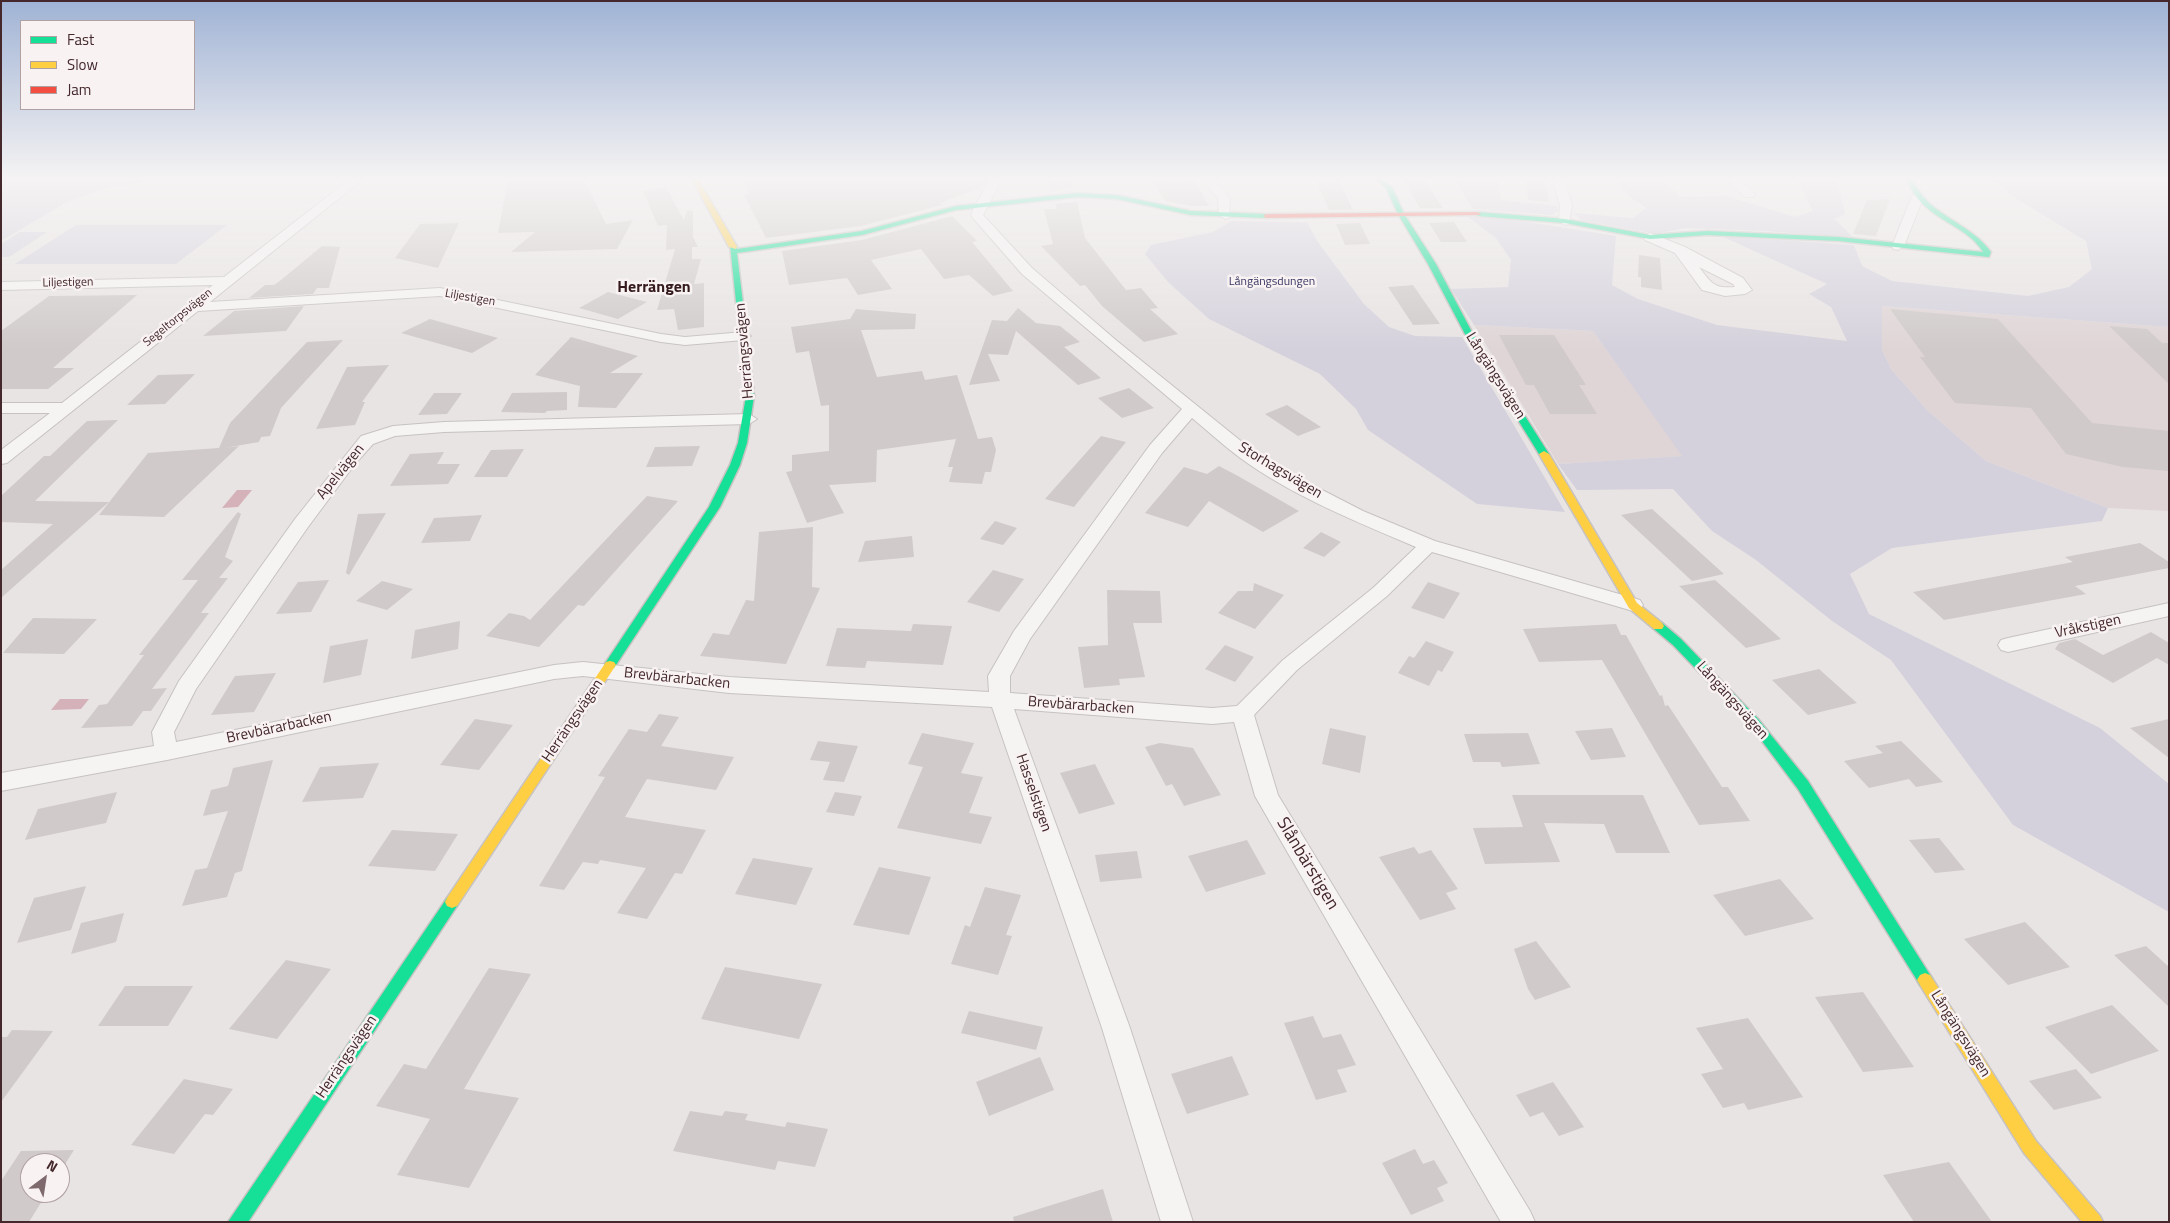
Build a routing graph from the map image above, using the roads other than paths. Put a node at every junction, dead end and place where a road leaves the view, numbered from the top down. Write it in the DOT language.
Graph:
graph roads {
  1 [pos="282,236"];
  2 [pos="727,236"];
  3 [pos="840,236"];
  4 [pos="995,236"];
  5 [pos="1415,236"];
  6 [pos="1645,236"];
  7 [pos="1663,236"];
  8 [pos="1777,236"];
  9 [pos="1902,236"];
  10 [pos="1973,236"];
  11 [pos="1650,237"];
  12 [pos="1898,246"];
  13 [pos="735,251"];
  14 [pos="1682,253"];
  15 [pos="224,281"];
  16 [pos="1,286"];
  17 [pos="192,307"];
  18 [pos="744,336"];
  19 [pos="1,408"];
  20 [pos="66,408"];
  21 [pos="1191,409"];
  22 [pos="749,419"];
  23 [pos="1,459"];
  24 [pos="1428,545"];
  25 [pos="1633,604"];
  26 [pos="2169,609"];
  27 [pos="2008,644"];
  28 [pos="606,672"];
  29 [pos="1000,700"];
  30 [pos="1243,713"];
  31 [pos="168,752"];
  32 [pos="1,782"];
  33 [pos="237,1222"];
  34 [pos="1176,1222"];
  35 [pos="1519,1222"];
  36 [pos="2094,1222"];
  1 -- 15 [label="street, Segeltorpsvägen"];
  2 -- 13 [label="street, Herrängsvägen"];
  3 -- 13 [label="street"];
  4 -- 21 [label="street, Storhagsvägen"];
  5 -- 25 [label="street, Långängsvägen"];
  6 -- 11 [label="street"];
  7 -- 11 [label="street"];
  8 -- 12 [label="street"];
  9 -- 12 [label="street"];
  10 -- 12 [label="street"];
  11 -- 14 [label="street"];
  13 -- 18 [label="street, Herrängsvägen"];
  15 -- 16 [label="street, Liljestigen"];
  15 -- 17 [label="street, Segeltorpsvägen"];
  17 -- 18 [label="street, Liljestigen"];
  17 -- 20 [label="street, Segeltorpsvägen"];
  18 -- 22 [label="street, Herrängsvägen"];
  19 -- 20 [label="street"];
  20 -- 23 [label="street, Segeltorpsvägen"];
  21 -- 24 [label="street, Storhagsvägen"];
  21 -- 29 [label="street, Hasselstigen"];
  22 -- 28 [label="street, Herrängsvägen"];
  22 -- 31 [label="street, Apelvägen"];
  24 -- 25 [label="street, Storhagsvägen"];
  24 -- 30 [label="street"];
  25 -- 36 [label="street, Långängsvägen"];
  26 -- 27 [label="street, Vråkstigen"];
  28 -- 29 [label="street, Brevbärarbacken"];
  28 -- 31 [label="street, Brevbärarbacken"];
  28 -- 33 [label="street, Herrängsvägen"];
  29 -- 30 [label="street, Brevbärarbacken"];
  29 -- 34 [label="street, Hasselstigen"];
  30 -- 35 [label="street, Slånbärstigen"];
  31 -- 32 [label="street, Brevbärarbacken"];
}
